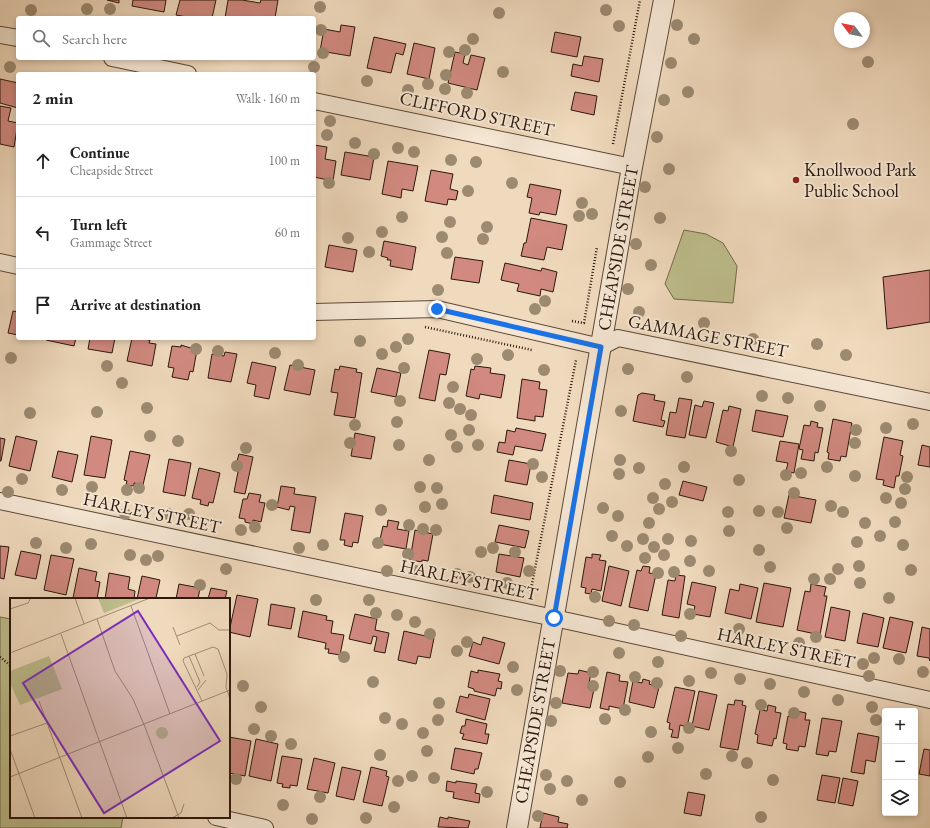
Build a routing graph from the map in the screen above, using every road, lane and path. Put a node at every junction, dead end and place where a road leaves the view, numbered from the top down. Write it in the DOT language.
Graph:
graph roads {
  1 [pos="640,0"];
  2 [pos="664,0"];
  3 [pos="0,34"];
  4 [pos="16,38"];
  5 [pos="122,60"];
  6 [pos="178,72"];
  7 [pos="316,100"];
  8 [pos="613,144"];
  9 [pos="632,167"];
  10 [pos="597,246"];
  11 [pos="0,262"];
  12 [pos="16,266"];
  13 [pos="316,312"];
  14 [pos="568,321"];
  15 [pos="419,326"];
  16 [pos="601,347"];
  17 [pos="539,352"];
  18 [pos="569,358"];
  19 [pos="930,402"];
  20 [pos="0,502"];
  21 [pos="530,594"];
  22 [pos="554,618"];
  23 [pos="0,657"];
  24 [pos="10,665"];
  25 [pos="930,700"];
  26 [pos="220,818"];
  27 [pos="265,828"];
  28 [pos="517,828"];
  1 -- 8 [label="path"];
  2 -- 9 [label="street, CHEAPSIDE STREET"];
  3 -- 4 [label="street"];
  5 -- 6 [label="street"];
  7 -- 9 [label="street, CLIFFORD STREET"];
  9 -- 16 [label="street, CHEAPSIDE STREET"];
  10 -- 14 [label="path"];
  11 -- 12 [label="street"];
  13 -- 16 [label="street"];
  15 -- 17 [label="path"];
  16 -- 19 [label="street, GAMMAGE STREET"];
  16 -- 22 [label="street, CHEAPSIDE STREET"];
  18 -- 21 [label="path"];
  20 -- 22 [label="street, HARLEY STREET"];
  22 -- 25 [label="street, HARLEY STREET"];
  22 -- 28 [label="street, CHEAPSIDE STREET"];
  23 -- 24 [label="path"];
  26 -- 27 [label="street"];
}
